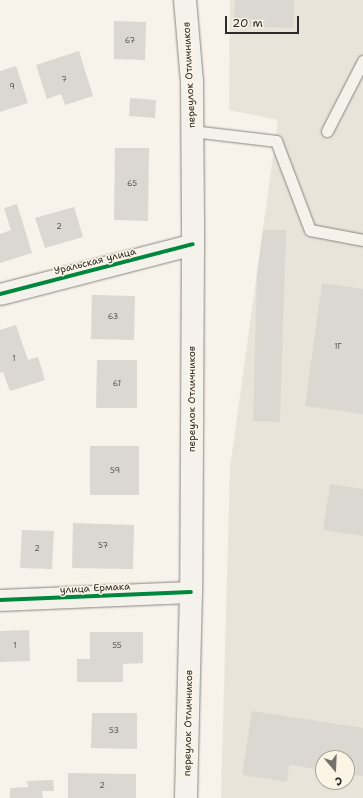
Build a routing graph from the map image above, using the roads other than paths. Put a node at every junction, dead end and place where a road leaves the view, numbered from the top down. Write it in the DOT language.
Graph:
graph roads {
  1 [pos="185,0"];
  2 [pos="363,61"];
  3 [pos="192,131"];
  4 [pos="327,131"];
  5 [pos="363,240"];
  6 [pos="193,244"];
  7 [pos="0,294"];
  8 [pos="191,592"];
  9 [pos="0,600"];
  10 [pos="186,798"];
  1 -- 3 [label="main road, переулок Отличников"];
  2 -- 4 [label="lane"];
  3 -- 5 [label="lane"];
  3 -- 6 [label="main road, переулок Отличников"];
  6 -- 7 [label="street, Уральская улица"];
  6 -- 8 [label="main road, переулок Отличников"];
  8 -- 9 [label="street, улица Ермака"];
  8 -- 10 [label="main road, переулок Отличников"];
}
